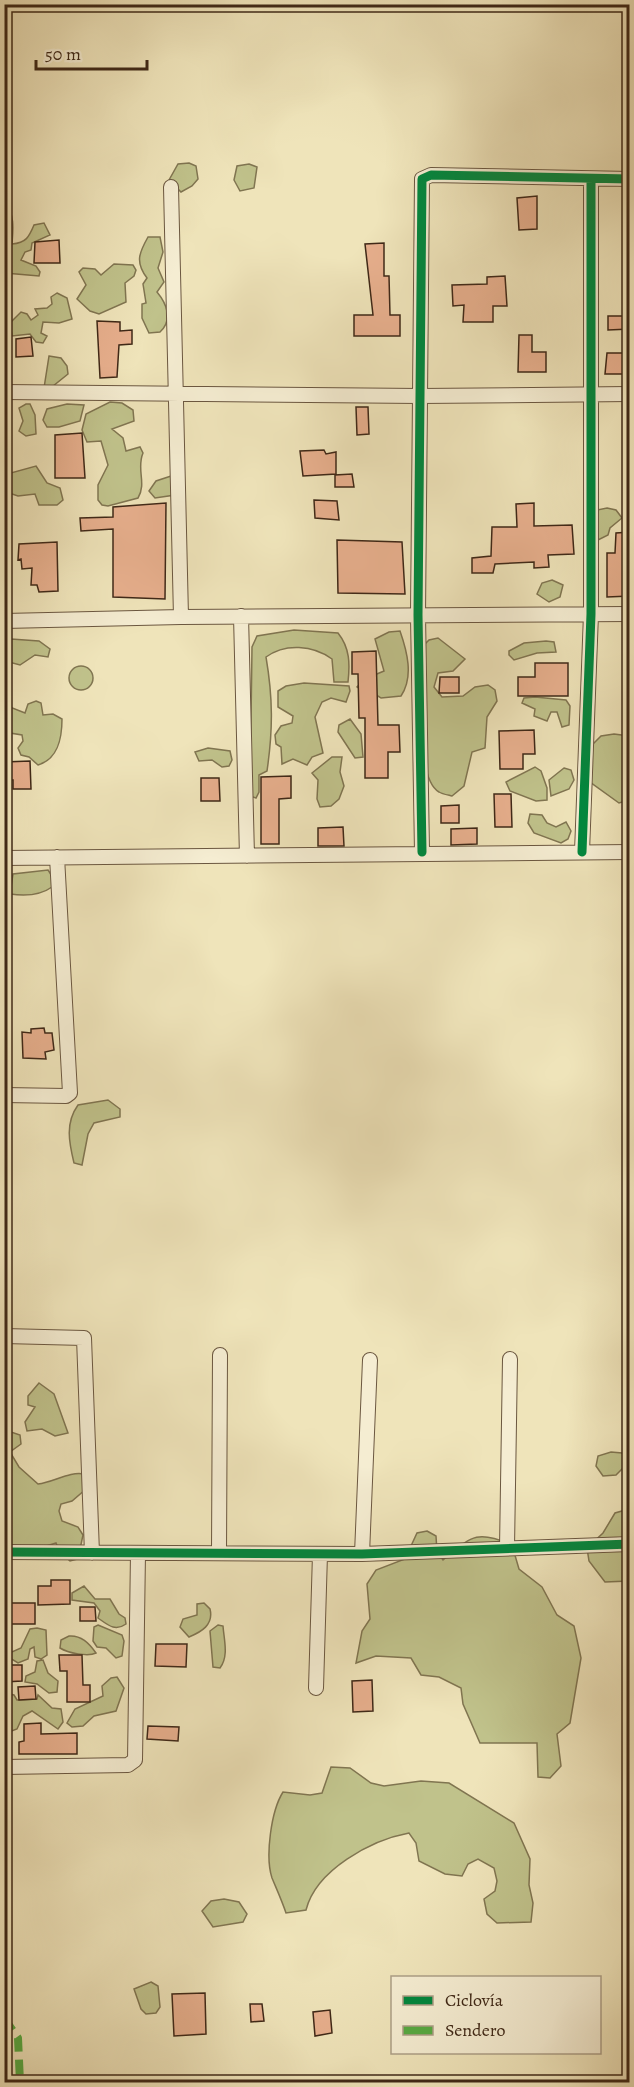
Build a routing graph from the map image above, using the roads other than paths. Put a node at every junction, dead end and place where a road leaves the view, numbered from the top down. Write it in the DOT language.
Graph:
graph roads {
  1 [pos="591,179"];
  2 [pos="630,179"];
  3 [pos="171,187"];
  4 [pos="4,392"];
  5 [pos="177,393"];
  6 [pos="592,393"];
  7 [pos="630,394"];
  8 [pos="420,396"];
  9 [pos="591,614"];
  10 [pos="630,614"];
  11 [pos="418,615"];
  12 [pos="241,616"];
  13 [pos="181,617"];
  14 [pos="4,621"];
  15 [pos="422,852"];
  16 [pos="582,852"];
  17 [pos="630,852"];
  18 [pos="247,856"];
  19 [pos="57,857"];
  20 [pos="4,858"];
  21 [pos="4,1095"];
  22 [pos="4,1336"];
  23 [pos="220,1355"];
  24 [pos="510,1359"];
  25 [pos="370,1360"];
  26 [pos="630,1545"];
  27 [pos="507,1548"];
  28 [pos="4,1552"];
  29 [pos="92,1553"];
  30 [pos="138,1553"];
  31 [pos="219,1553"];
  32 [pos="320,1554"];
  33 [pos="362,1554"];
  34 [pos="316,1688"];
  35 [pos="4,1767"];
  1 -- 2 [label="street"];
  1 -- 6 [label="street"];
  1 -- 8 [label="street"];
  3 -- 5 [label="street"];
  4 -- 5 [label="street"];
  5 -- 8 [label="street"];
  5 -- 13 [label="street"];
  6 -- 7 [label="street"];
  6 -- 8 [label="street"];
  6 -- 9 [label="street"];
  8 -- 11 [label="street"];
  9 -- 10 [label="street"];
  9 -- 11 [label="street"];
  9 -- 16 [label="street"];
  11 -- 12 [label="street"];
  11 -- 15 [label="street"];
  12 -- 13 [label="street"];
  12 -- 18 [label="street"];
  13 -- 14 [label="street"];
  15 -- 16 [label="street"];
  15 -- 18 [label="street"];
  16 -- 17 [label="street"];
  18 -- 19 [label="street"];
  19 -- 20 [label="street"];
  19 -- 21 [label="street"];
  22 -- 29 [label="street"];
  23 -- 31 [label="street"];
  24 -- 27 [label="street"];
  25 -- 33 [label="street"];
  26 -- 27 [label="street"];
  27 -- 33 [label="street"];
  28 -- 29 [label="street"];
  29 -- 30 [label="street"];
  30 -- 31 [label="street"];
  30 -- 35 [label="street"];
  31 -- 32 [label="street"];
  32 -- 33 [label="street"];
  32 -- 34 [label="street"];
}
